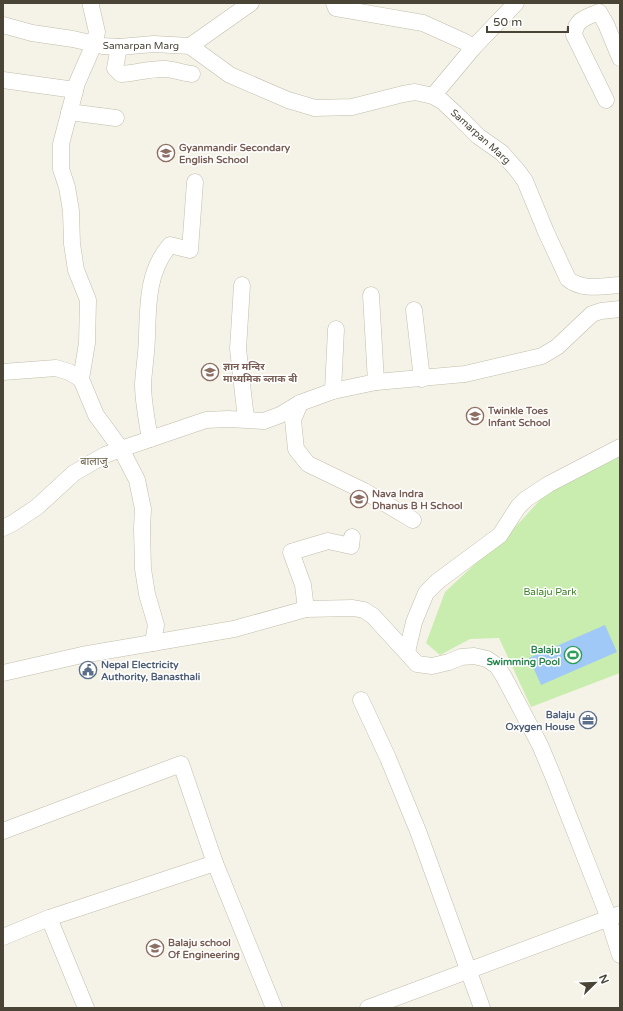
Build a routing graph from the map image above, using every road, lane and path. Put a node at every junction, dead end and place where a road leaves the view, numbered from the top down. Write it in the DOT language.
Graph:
graph roads {
  1 [pos="91,3"];
  2 [pos="251,3"];
  3 [pos="334,3"];
  4 [pos="516,3"];
  5 [pos="3,25"];
  6 [pos="94,44"];
  7 [pos="190,46"];
  8 [pos="119,47"];
  9 [pos="473,48"];
  10 [pos="620,58"];
  11 [pos="192,74"];
  12 [pos="3,80"];
  13 [pos="75,90"];
  14 [pos="433,96"];
  15 [pos="606,100"];
  16 [pos="69,112"];
  17 [pos="116,118"];
  18 [pos="195,182"];
  19 [pos="242,284"];
  20 [pos="620,285"];
  21 [pos="371,295"];
  22 [pos="620,309"];
  23 [pos="414,310"];
  24 [pos="336,329"];
  25 [pos="3,372"];
  26 [pos="81,379"];
  27 [pos="422,379"];
  28 [pos="376,382"];
  29 [pos="333,392"];
  30 [pos="300,403"];
  31 [pos="246,419"];
  32 [pos="150,439"];
  33 [pos="620,447"];
  34 [pos="121,449"];
  35 [pos="413,520"];
  36 [pos="3,528"];
  37 [pos="352,537"];
  38 [pos="306,609"];
  39 [pos="153,643"];
  40 [pos="408,652"];
  41 [pos="3,673"];
  42 [pos="361,700"];
  43 [pos="3,831"];
  44 [pos="215,863"];
  45 [pos="614,916"];
  46 [pos="49,918"];
  47 [pos="3,937"];
  48 [pos="620,955"];
  49 [pos="467,970"];
  50 [pos="86,1008"];
  51 [pos="274,1008"];
  52 [pos="368,1008"];
  53 [pos="482,1008"];
  1 -- 6 [label="street"];
  2 -- 7 [label="street"];
  3 -- 9 [label="street"];
  4 -- 9 [label="street"];
  5 -- 6 [label="street, Samarpan Marg"];
  6 -- 8 [label="street, Samarpan Marg"];
  6 -- 13 [label="street"];
  7 -- 8 [label="street, Samarpan Marg"];
  7 -- 14 [label="street, Samarpan Marg"];
  8 -- 11 [label="street"];
  9 -- 14 [label="street"];
  10 -- 15 [label="street"];
  12 -- 13 [label="street"];
  13 -- 16 [label="street"];
  14 -- 20 [label="street, Samarpan Marg"];
  16 -- 17 [label="street"];
  16 -- 26 [label="street"];
  18 -- 32 [label="street"];
  19 -- 31 [label="street"];
  21 -- 28 [label="street"];
  22 -- 27 [label="street"];
  23 -- 27 [label="street"];
  24 -- 29 [label="street"];
  25 -- 26 [label="street"];
  26 -- 34 [label="street"];
  27 -- 28 [label="street"];
  28 -- 29 [label="street"];
  29 -- 30 [label="street"];
  30 -- 31 [label="street"];
  30 -- 35 [label="street"];
  31 -- 32 [label="street"];
  32 -- 34 [label="street"];
  33 -- 40 [label="street"];
  34 -- 36 [label="street"];
  34 -- 39 [label="street"];
  37 -- 38 [label="street"];
  38 -- 39 [label="street"];
  38 -- 40 [label="street"];
  39 -- 41 [label="street"];
  40 -- 45 [label="street"];
  42 -- 49 [label="street"];
  43 -- 44 [label="street"];
  44 -- 46 [label="street"];
  44 -- 51 [label="street"];
  45 -- 48 [label="street"];
  45 -- 49 [label="street"];
  46 -- 47 [label="street"];
  46 -- 50 [label="street"];
  49 -- 52 [label="street"];
  49 -- 53 [label="street"];
}
